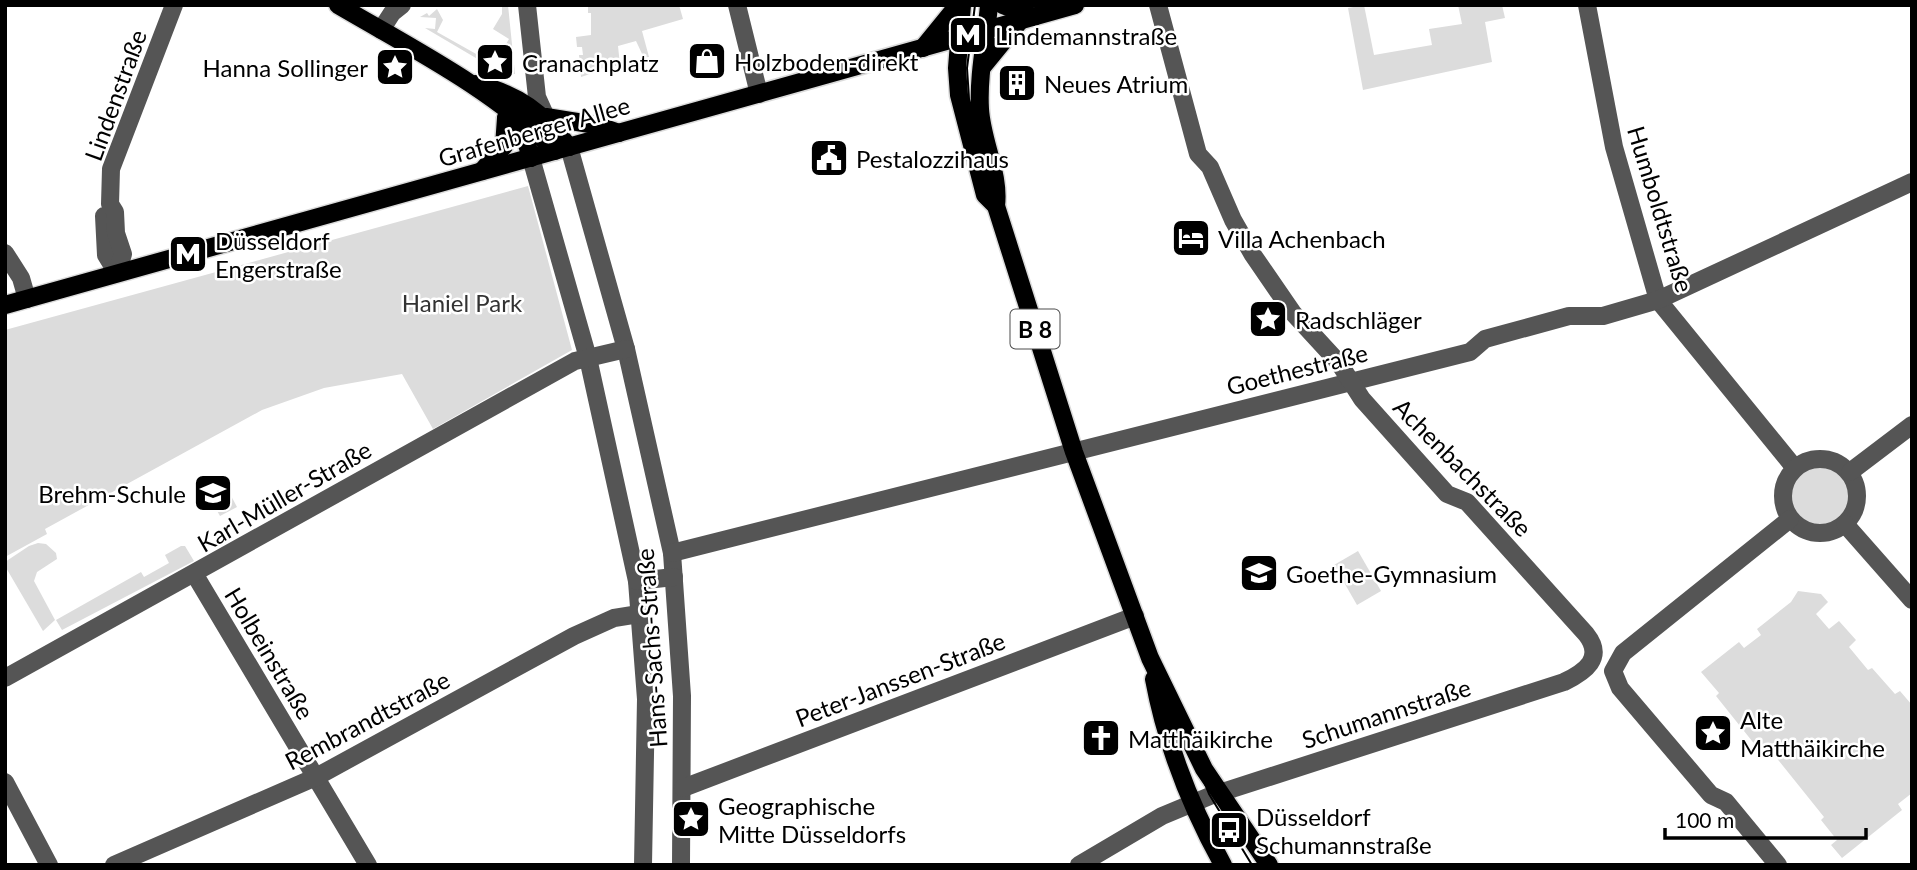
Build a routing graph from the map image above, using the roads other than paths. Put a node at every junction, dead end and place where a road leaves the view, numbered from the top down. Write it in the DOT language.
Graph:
graph roads {
  1 [pos="174,5"];
  2 [pos="338,5"];
  3 [pos="402,5"];
  4 [pos="527,5"];
  5 [pos="737,5"];
  6 [pos="962,5"];
  7 [pos="989,5"];
  8 [pos="1003,5"];
  9 [pos="1075,5"];
  10 [pos="1158,5"];
  11 [pos="1587,5"];
  12 [pos="1027,19"];
  13 [pos="381,30"];
  14 [pos="986,30"];
  15 [pos="959,38"];
  16 [pos="922,48"];
  17 [pos="981,68"];
  18 [pos="468,82"];
  19 [pos="759,94"];
  20 [pos="959,95"];
  21 [pos="501,111"];
  22 [pos="546,117"];
  23 [pos="619,133"];
  24 [pos="562,149"];
  25 [pos="531,158"];
  26 [pos="482,171"];
  27 [pos="1912,182"];
  28 [pos="996,206"];
  29 [pos="5,253"];
  30 [pos="117,274"];
  31 [pos="27,299"];
  32 [pos="1658,300"];
  33 [pos="5,305"];
  34 [pos="626,349"];
  35 [pos="588,358"];
  36 [pos="1350,380"];
  37 [pos="1912,425"];
  38 [pos="1074,452"];
  39 [pos="1794,467"];
  40 [pos="1850,472"];
  41 [pos="1790,519"];
  42 [pos="1845,524"];
  43 [pos="672,553"];
  44 [pos="195,575"];
  45 [pos="674,577"];
  46 [pos="638,581"];
  47 [pos="1912,600"];
  48 [pos="639,614"];
  49 [pos="1135,616"];
  50 [pos="1150,658"];
  51 [pos="1593,661"];
  52 [pos="5,678"];
  53 [pos="316,777"];
  54 [pos="5,782"];
  55 [pos="683,788"];
  56 [pos="1220,793"];
  57 [pos="1191,803"];
  58 [pos="49,865"];
  59 [pos="114,865"];
  60 [pos="368,865"];
  61 [pos="643,865"];
  62 [pos="681,865"];
  63 [pos="1079,865"];
  64 [pos="1223,865"];
  65 [pos="1269,865"];
  66 [pos="1778,865"];
  1 -- 30 [label="street, Lindenstraße"];
  2 -- 13 [label="main road"];
  3 -- 13 [label="street"];
  4 -- 22 [label="street"];
  5 -- 19 [label="street"];
  6 -- 14 [label="main road"];
  6 -- 15 [label="main road, B 8"];
  6 -- 16 [label="main road"];
  7 -- 14 [label="main road, B 8"];
  8 -- 12 [label="main road"];
  9 -- 12 [label="main road, Grafenberger Allee"];
  10 -- 36 [label="street, Achenbachstraße"];
  11 -- 32 [label="street, Humboldtstraße"];
  12 -- 14 [label="main road, Grafenberger Allee"];
  12 -- 17 [label="main road"];
  13 -- 18 [label="main road"];
  14 -- 15 [label="main road, Grafenberger Allee"];
  14 -- 17 [label="main road, B 8"];
  15 -- 16 [label="main road, Grafenberger Allee"];
  15 -- 17 [label="main road"];
  15 -- 20 [label="main road, B 8"];
  16 -- 19 [label="main road, Grafenberger Allee"];
  16 -- 20 [label="main road"];
  17 -- 28 [label="main road, B 8"];
  18 -- 21 [label="main road"];
  18 -- 22 [label="main road"];
  19 -- 23 [label="main road, Grafenberger Allee"];
  20 -- 28 [label="main road, B 8"];
  21 -- 24 [label="main road"];
  21 -- 25 [label="main road"];
  21 -- 26 [label="main road"];
  22 -- 23 [label="main road"];
  22 -- 24 [label="main road"];
  23 -- 24 [label="main road, Grafenberger Allee"];
  24 -- 25 [label="main road, Grafenberger Allee"];
  24 -- 34 [label="street, Hans-Sachs-Straße"];
  25 -- 26 [label="main road, Grafenberger Allee"];
  25 -- 35 [label="street, Hans-Sachs-Straße"];
  26 -- 30 [label="main road, Grafenberger Allee"];
  27 -- 32 [label="street, Goethestraße"];
  28 -- 38 [label="main road, B 8"];
  29 -- 31 [label="street"];
  30 -- 31 [label="main road, Grafenberger Allee"];
  31 -- 33 [label="main road, Grafenberger Allee"];
  32 -- 36 [label="street, Goethestraße"];
  32 -- 39 [label="street, Humboldtstraße"];
  34 -- 35 [label="street"];
  34 -- 43 [label="street, Hans-Sachs-Straße"];
  35 -- 44 [label="street, Karl-Müller-Straße"];
  35 -- 46 [label="street, Hans-Sachs-Straße"];
  36 -- 38 [label="street, Goethestraße"];
  36 -- 51 [label="street, Achenbachstraße"];
  37 -- 40 [label="street"];
  38 -- 43 [label="street, Goethestraße"];
  38 -- 49 [label="main road, B 8"];
  39 -- 40 [label="street"];
  39 -- 41 [label="street"];
  40 -- 42 [label="street"];
  41 -- 42 [label="street"];
  41 -- 66 [label="street"];
  42 -- 47 [label="street"];
  43 -- 45 [label="street, Hans-Sachs-Straße"];
  44 -- 52 [label="street, Karl-Müller-Straße"];
  44 -- 53 [label="street, Holbeinstraße"];
  45 -- 46 [label="street"];
  45 -- 55 [label="street, Hans-Sachs-Straße"];
  46 -- 48 [label="street, Hans-Sachs-Straße"];
  48 -- 53 [label="street, Rembrandtstraße"];
  48 -- 61 [label="street, Hans-Sachs-Straße"];
  49 -- 50 [label="main road, B 8"];
  49 -- 55 [label="street, Peter-Janssen-Straße"];
  50 -- 56 [label="main road, B 8"];
  50 -- 57 [label="main road, B 8"];
  51 -- 56 [label="street, Schumannstraße"];
  53 -- 59 [label="street, Rembrandtstraße"];
  53 -- 60 [label="street, Holbeinstraße"];
  54 -- 58 [label="street"];
  55 -- 62 [label="street, Hans-Sachs-Straße"];
  56 -- 57 [label="street, Schumannstraße"];
  56 -- 65 [label="main road, B 8"];
  57 -- 63 [label="street, Schumannstraße"];
  57 -- 64 [label="main road, B 8"];
}
